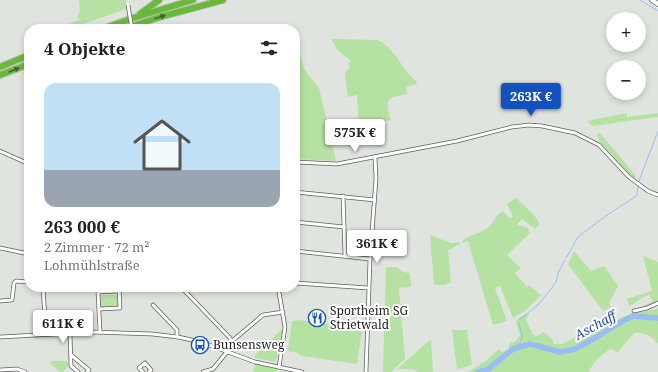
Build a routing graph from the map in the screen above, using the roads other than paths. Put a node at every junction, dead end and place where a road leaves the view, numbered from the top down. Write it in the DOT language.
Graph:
graph roads {
  1 [pos="128,0"];
  2 [pos="159,0"];
  3 [pos="193,0"];
  4 [pos="223,0"];
  5 [pos="652,0"];
  6 [pos="658,4"];
  7 [pos="133,18"];
  8 [pos="116,24"];
  9 [pos="131,24"];
  10 [pos="138,24"];
  11 [pos="24,58"];
  12 [pos="24,66"];
  13 [pos="0,67"];
  14 [pos="0,75"];
  15 [pos="0,151"];
  16 [pos="375,157"];
  17 [pos="24,162"];
  18 [pos="300,162"];
  19 [pos="300,192"];
  20 [pos="658,195"];
  21 [pos="343,196"];
  22 [pos="375,200"];
  23 [pos="300,223"];
  24 [pos="344,227"];
  25 [pos="0,248"];
  26 [pos="300,252"];
  27 [pos="24,253"];
  28 [pos="345,256"];
  29 [pos="370,258"];
  30 [pos="24,282"];
  31 [pos="300,283"];
  32 [pos="368,288"];
  33 [pos="43,292"];
  34 [pos="98,292"];
  35 [pos="119,292"];
  36 [pos="186,292"];
  37 [pos="279,292"];
  38 [pos="0,301"];
  39 [pos="658,303"];
  40 [pos="153,305"];
  41 [pos="99,309"];
  42 [pos="634,311"];
  43 [pos="283,312"];
  44 [pos="100,332"];
  45 [pos="70,333"];
  46 [pos="46,334"];
  47 [pos="0,336"];
  48 [pos="177,337"];
  49 [pos="231,342"];
  50 [pos="228,352"];
  51 [pos="71,355"];
  52 [pos="279,367"];
  53 [pos="0,370"];
  54 [pos="214,371"];
  55 [pos="26,372"];
  56 [pos="78,372"];
  57 [pos="87,372"];
  58 [pos="143,372"];
  59 [pos="149,372"];
  60 [pos="203,372"];
  61 [pos="302,372"];
  62 [pos="366,372"];
  1 -- 9 [label="street, bridge"];
  2 -- 7 [label="highway"];
  3 -- 7 [label="highway"];
  10 -- 4 [label="highway, one-way"];
  5 -- 6 [label="street"];
  7 -- 8 [label="highway"];
  11 -- 13 [label="highway"];
  14 -- 12 [label="highway, one-way"];
  15 -- 17 [label="street"];
  16 -- 18 [label="street"];
  16 -- 20 [label="street"];
  16 -- 22 [label="street"];
  19 -- 21 [label="street"];
  21 -- 22 [label="street"];
  21 -- 24 [label="street"];
  22 -- 29 [label="street"];
  23 -- 24 [label="street"];
  24 -- 28 [label="street"];
  25 -- 27 [label="street"];
  26 -- 28 [label="street"];
  28 -- 29 [label="street"];
  29 -- 32 [label="street"];
  30 -- 38 [label="street"];
  31 -- 32 [label="street"];
  32 -- 62 [label="street"];
  33 -- 46 [label="street"];
  34 -- 41 [label="street"];
  35 -- 41 [label="street"];
  36 -- 49 [label="street"];
  37 -- 43 [label="street"];
  39 -- 42 [label="street"];
  40 -- 48 [label="street"];
  41 -- 44 [label="street"];
  43 -- 49 [label="street"];
  43 -- 52 [label="street"];
  44 -- 45 [label="street"];
  44 -- 48 [label="street"];
  45 -- 46 [label="street"];
  45 -- 51 [label="street"];
  46 -- 47 [label="street"];
  48 -- 50 [label="street"];
  49 -- 50 [label="street"];
  50 -- 52 [label="street"];
  50 -- 54 [label="street"];
  51 -- 56 [label="street"];
  51 -- 57 [label="street"];
  52 -- 61 [label="street"];
  53 -- 55 [label="street"];
  54 -- 60 [label="street"];
  58 -- 59 [label="street"];
}
